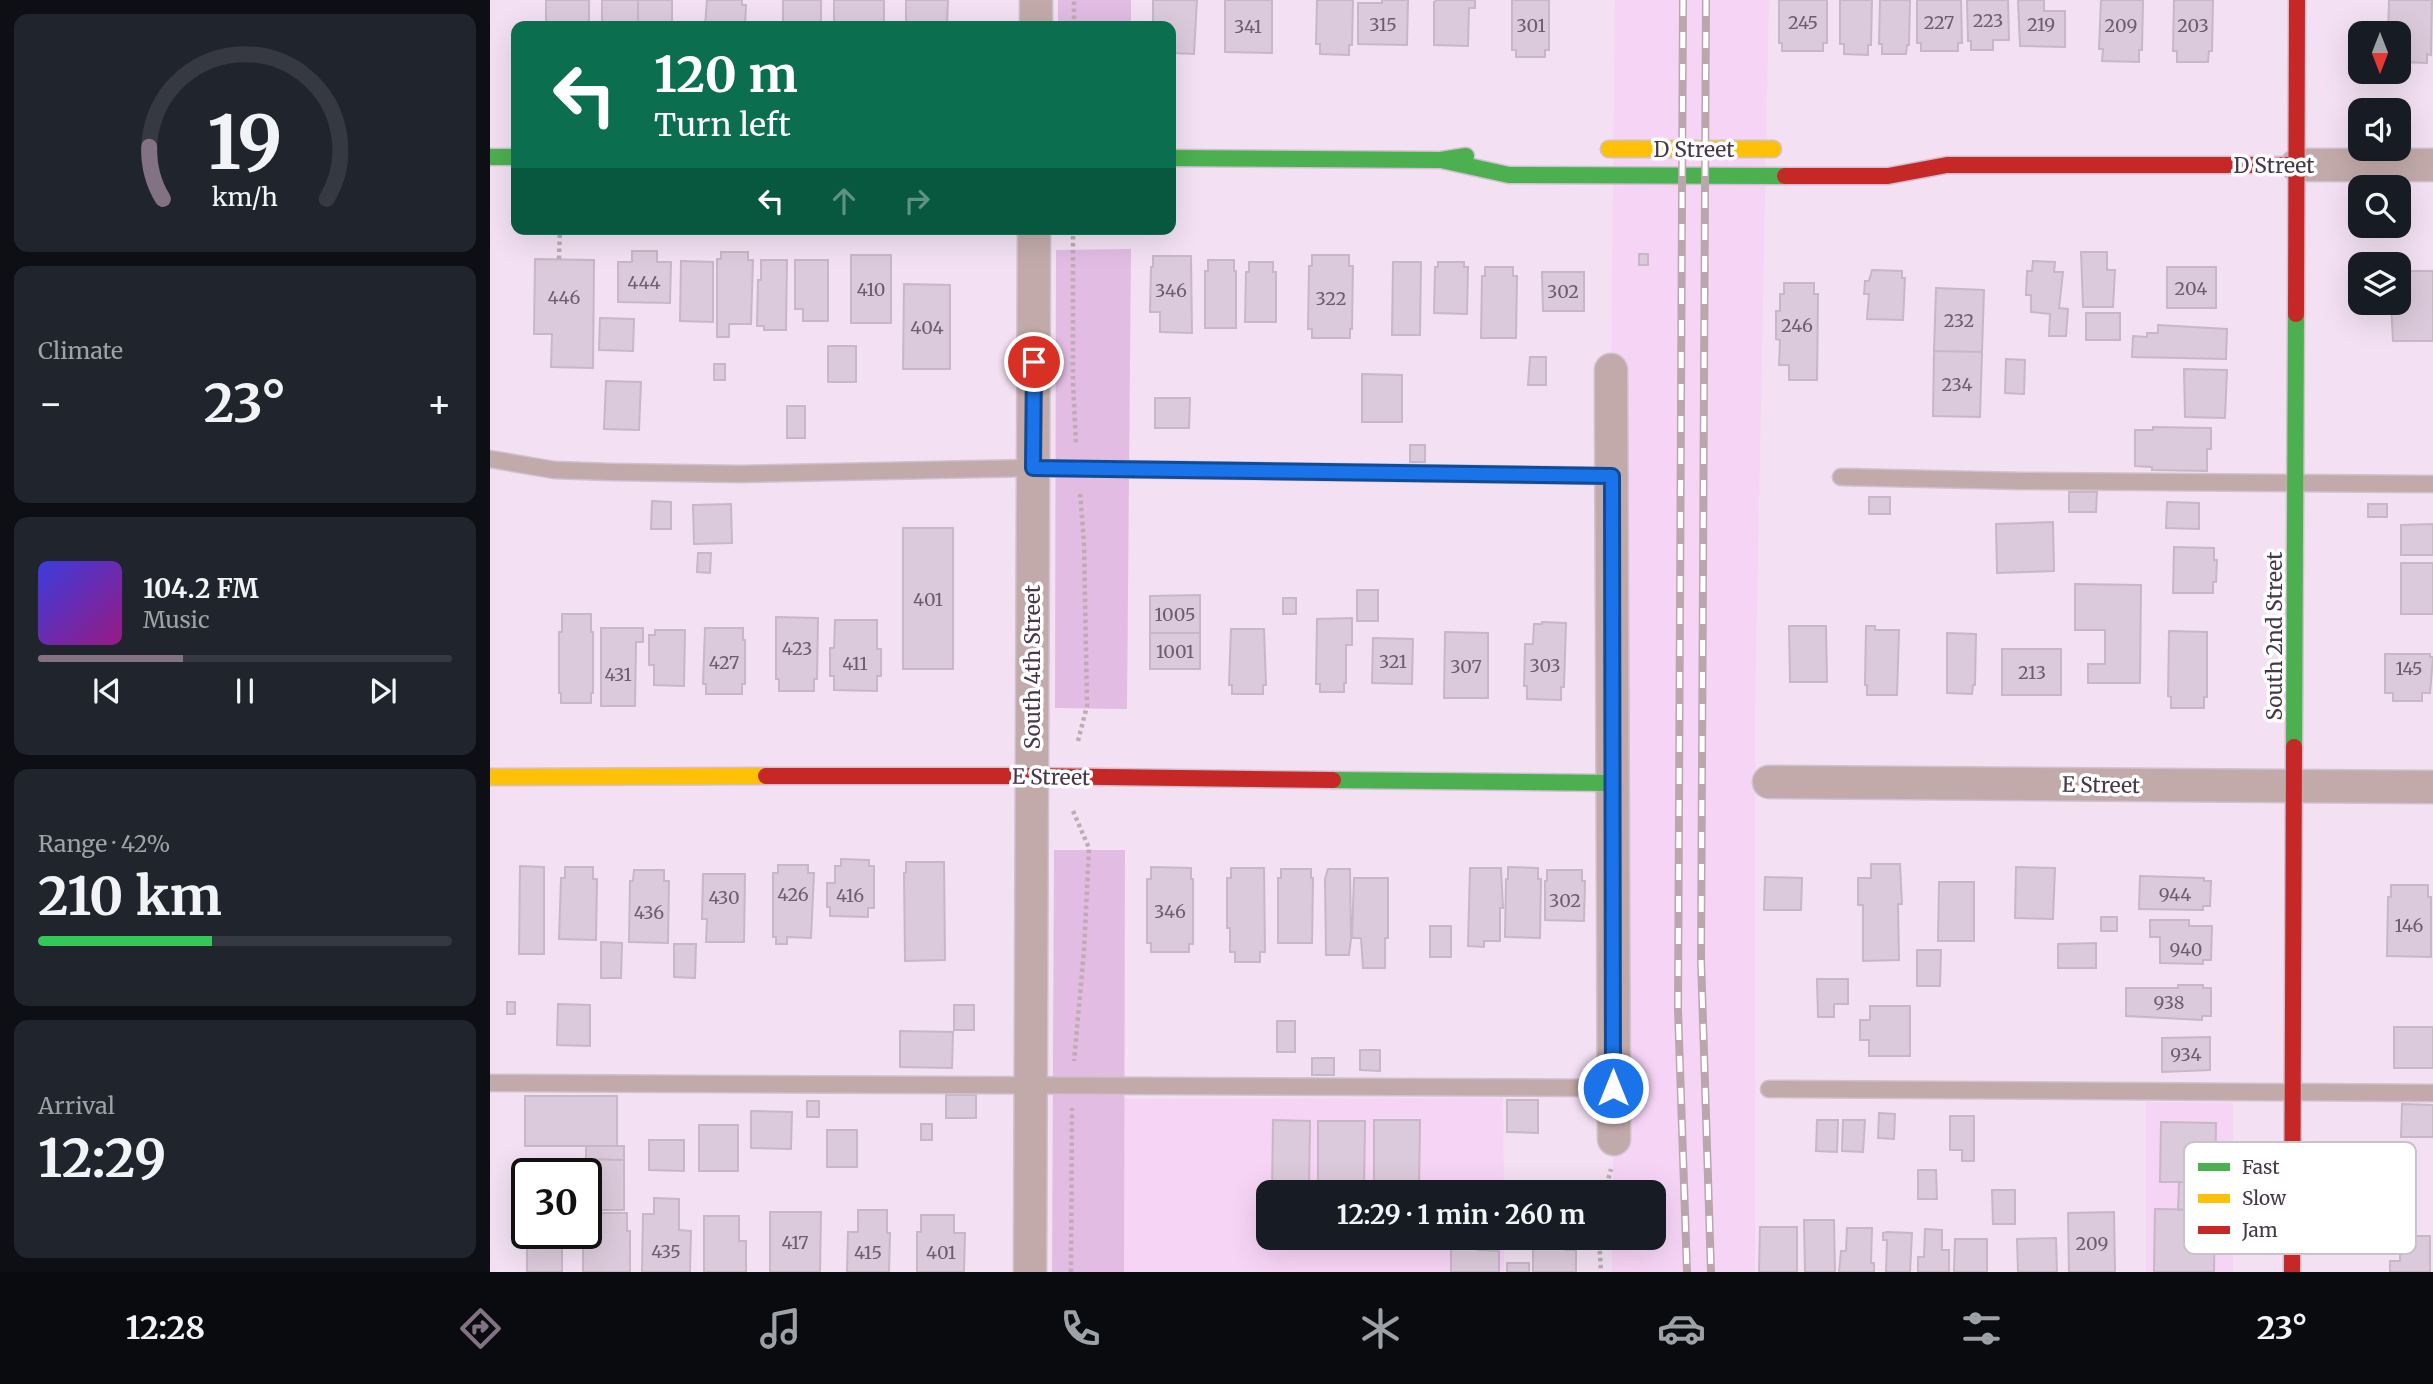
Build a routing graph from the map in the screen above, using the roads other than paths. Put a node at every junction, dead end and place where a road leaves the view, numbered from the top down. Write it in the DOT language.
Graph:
graph roads {
  1 [pos="1036,0"];
  2 [pos="2297,0"];
  3 [pos="1036,21"];
  4 [pos="1589,149"];
  5 [pos="1785,149"];
  6 [pos="1482,153"];
  7 [pos="1914,156"];
  8 [pos="490,158"];
  9 [pos="511,158"];
  10 [pos="1176,158"];
  11 [pos="1441,160"];
  12 [pos="1947,165"];
  13 [pos="2297,165"];
  14 [pos="2433,165"];
  15 [pos="1034,235"];
  16 [pos="1611,370"];
  17 [pos="490,459"];
  18 [pos="1033,468"];
  19 [pos="1612,476"];
  20 [pos="1841,477"];
  21 [pos="2295,484"];
  22 [pos="2433,484"];
  23 [pos="1031,776"];
  24 [pos="490,777"];
  25 [pos="1769,782"];
  26 [pos="1612,783"];
  27 [pos="2295,787"];
  28 [pos="2433,787"];
  29 [pos="490,1083"];
  30 [pos="1031,1085"];
  31 [pos="1613,1088"];
  32 [pos="1769,1089"];
  33 [pos="2293,1092"];
  34 [pos="2433,1093"];
  35 [pos="1614,1139"];
  36 [pos="2293,1142"];
  37 [pos="2292,1254"];
  38 [pos="1030,1272"];
  39 [pos="2292,1272"];
  1 -- 3 [label="street"];
  2 -- 13 [label="street, South 2nd Street"];
  4 -- 5 [label="street, D Street"];
  6 -- 11 [label="street, D Street"];
  7 -- 12 [label="street, D Street"];
  8 -- 9 [label="street"];
  10 -- 11 [label="street, D Street"];
  11 -- 12 [label="street, D Street"];
  12 -- 13 [label="street, D Street"];
  13 -- 14 [label="street, D Street"];
  13 -- 21 [label="street, South 2nd Street"];
  15 -- 18 [label="street, South 4th Street"];
  16 -- 19 [label="street"];
  17 -- 18 [label="lane"];
  18 -- 19 [label="lane"];
  18 -- 23 [label="street, South 4th Street"];
  19 -- 26 [label="street"];
  20 -- 21 [label="lane"];
  21 -- 22 [label="lane"];
  21 -- 27 [label="street, South 2nd Street"];
  23 -- 24 [label="street, E Street"];
  23 -- 26 [label="street, E Street"];
  23 -- 30 [label="street, South 4th Street"];
  25 -- 27 [label="street, E Street"];
  26 -- 31 [label="street"];
  27 -- 28 [label="street, E Street"];
  27 -- 33 [label="street, South 2nd Street"];
  29 -- 30 [label="lane"];
  30 -- 31 [label="lane"];
  30 -- 38 [label="street, South 4th Street"];
  31 -- 35 [label="street"];
  32 -- 33 [label="lane"];
  33 -- 34 [label="lane"];
  33 -- 36 [label="street, South 2nd Street"];
  37 -- 39 [label="street, South 2nd Street"];
}
